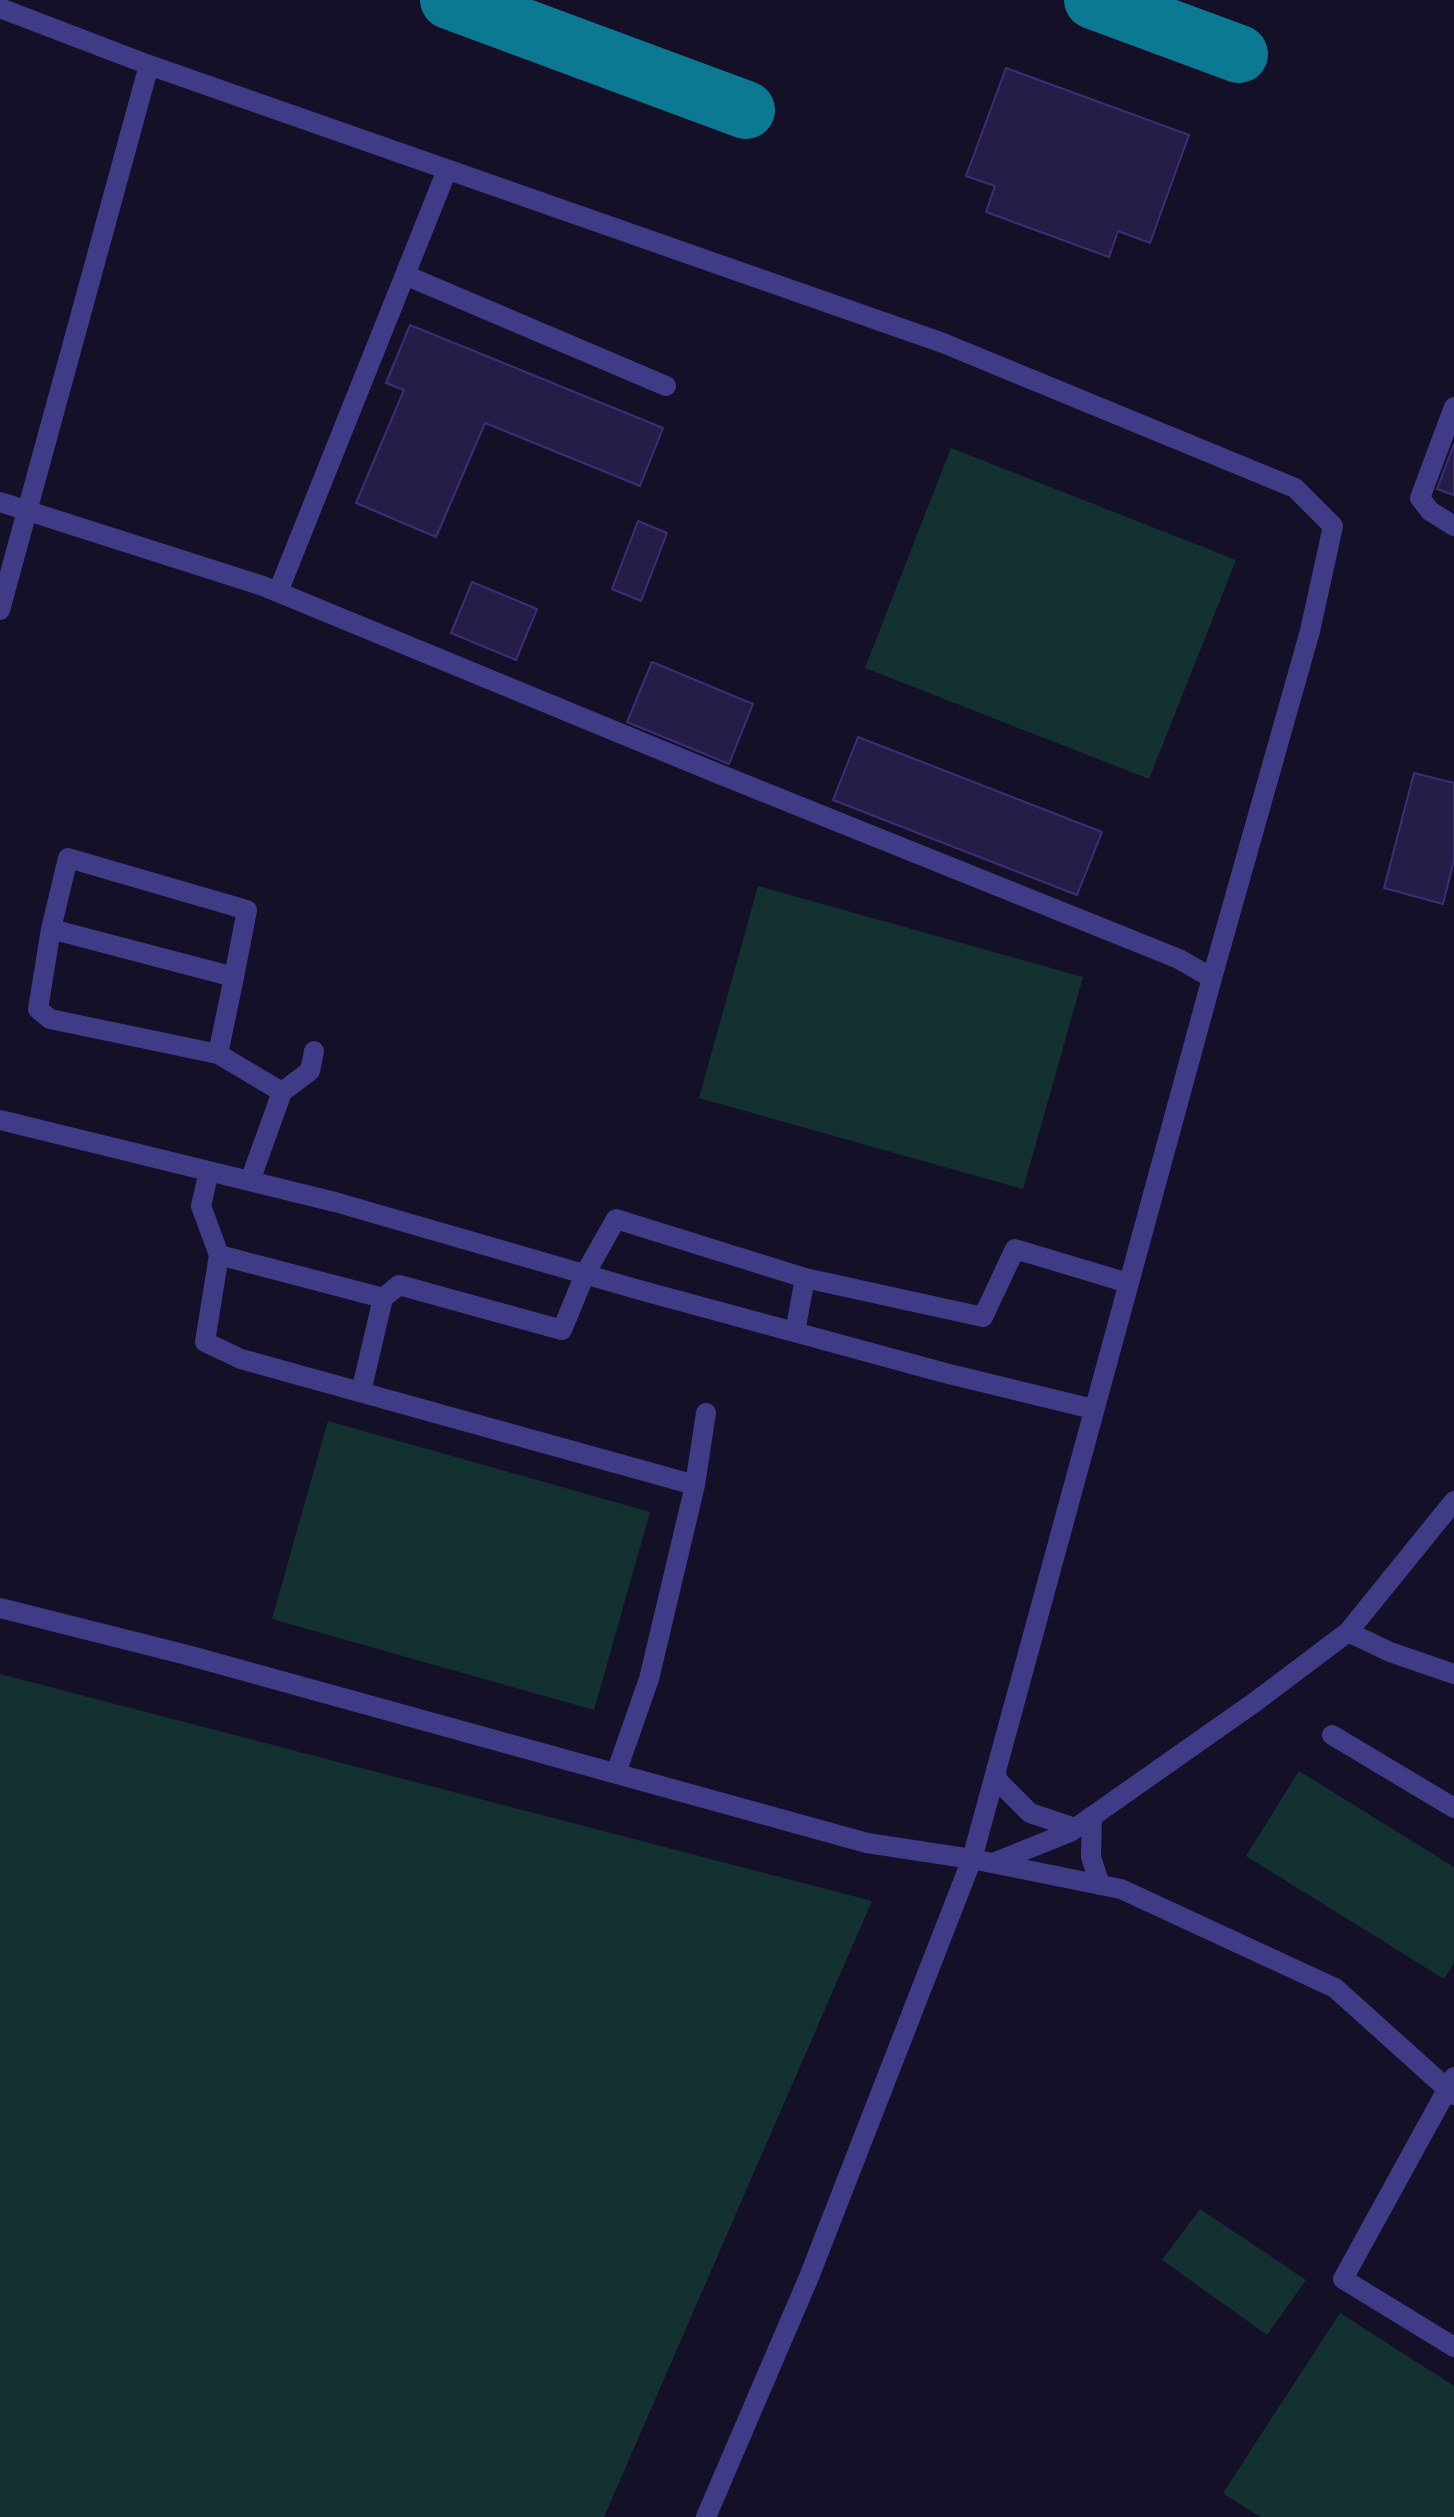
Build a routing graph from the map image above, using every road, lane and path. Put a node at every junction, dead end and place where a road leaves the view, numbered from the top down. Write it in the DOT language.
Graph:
graph roads {
  1 [pos="0,8"];
  2 [pos="149,65"];
  3 [pos="447,170"];
  4 [pos="405,275"];
  5 [pos="666,386"];
  6 [pos="1454,407"];
  7 [pos="0,502"];
  8 [pos="26,511"];
  9 [pos="1454,526"];
  10 [pos="278,592"];
  11 [pos="0,610"];
  12 [pos="51,929"];
  13 [pos="234,977"];
  14 [pos="1212,978"];
  15 [pos="314,1051"];
  16 [pos="218,1054"];
  17 [pos="282,1092"];
  18 [pos="0,1120"];
  19 [pos="209,1171"];
  20 [pos="250,1181"];
  21 [pos="219,1255"];
  22 [pos="585,1274"];
  23 [pos="805,1278"];
  24 [pos="1128,1283"];
  25 [pos="383,1298"];
  26 [pos="795,1332"];
  27 [pos="361,1392"];
  28 [pos="1093,1409"];
  29 [pos="706,1413"];
  30 [pos="695,1485"];
  31 [pos="1454,1501"];
  32 [pos="0,1608"];
  33 [pos="1348,1632"];
  34 [pos="1454,1674"];
  35 [pos="1332,1735"];
  36 [pos="996,1769"];
  37 [pos="616,1773"];
  38 [pos="1454,1808"];
  39 [pos="1084,1822"];
  40 [pos="972,1859"];
  41 [pos="993,1863"];
  42 [pos="1100,1885"];
  43 [pos="1452,2087"];
  44 [pos="1454,2347"];
  45 [pos="706,2517"];
  1 -- 2 [label="lane"];
  2 -- 3 [label="lane"];
  2 -- 8 [label="lane"];
  3 -- 4 [label="lane"];
  3 -- 14 [label="lane"];
  4 -- 5 [label="lane"];
  4 -- 10 [label="lane"];
  6 -- 9 [label="lane"];
  7 -- 8 [label="lane"];
  8 -- 10 [label="lane"];
  8 -- 11 [label="lane"];
  10 -- 14 [label="lane"];
  12 -- 13 [label="lane"];
  12 -- 13 [label="lane"];
  12 -- 16 [label="lane"];
  13 -- 16 [label="lane"];
  14 -- 24 [label="lane"];
  15 -- 17 [label="lane"];
  16 -- 17 [label="lane"];
  17 -- 20 [label="lane"];
  18 -- 19 [label="lane"];
  19 -- 20 [label="lane"];
  19 -- 21 [label="lane"];
  20 -- 22 [label="lane"];
  21 -- 25 [label="lane"];
  21 -- 27 [label="lane"];
  22 -- 23 [label="lane"];
  22 -- 25 [label="lane"];
  22 -- 26 [label="lane"];
  23 -- 24 [label="lane"];
  23 -- 26 [label="lane"];
  24 -- 28 [label="lane"];
  25 -- 27 [label="lane"];
  26 -- 28 [label="lane"];
  27 -- 30 [label="lane"];
  28 -- 36 [label="lane"];
  29 -- 30 [label="lane"];
  30 -- 37 [label="lane"];
  31 -- 33 [label="lane"];
  32 -- 37 [label="lane"];
  33 -- 34 [label="lane"];
  33 -- 39 [label="lane"];
  35 -- 38 [label="lane"];
  36 -- 39 [label="lane"];
  36 -- 40 [label="lane"];
  37 -- 40 [label="lane"];
  39 -- 41 [label="lane"];
  39 -- 42 [label="lane"];
  40 -- 41 [label="lane"];
  40 -- 45 [label="lane"];
  41 -- 42 [label="lane"];
  42 -- 43 [label="lane"];
  43 -- 44 [label="lane"];
}
